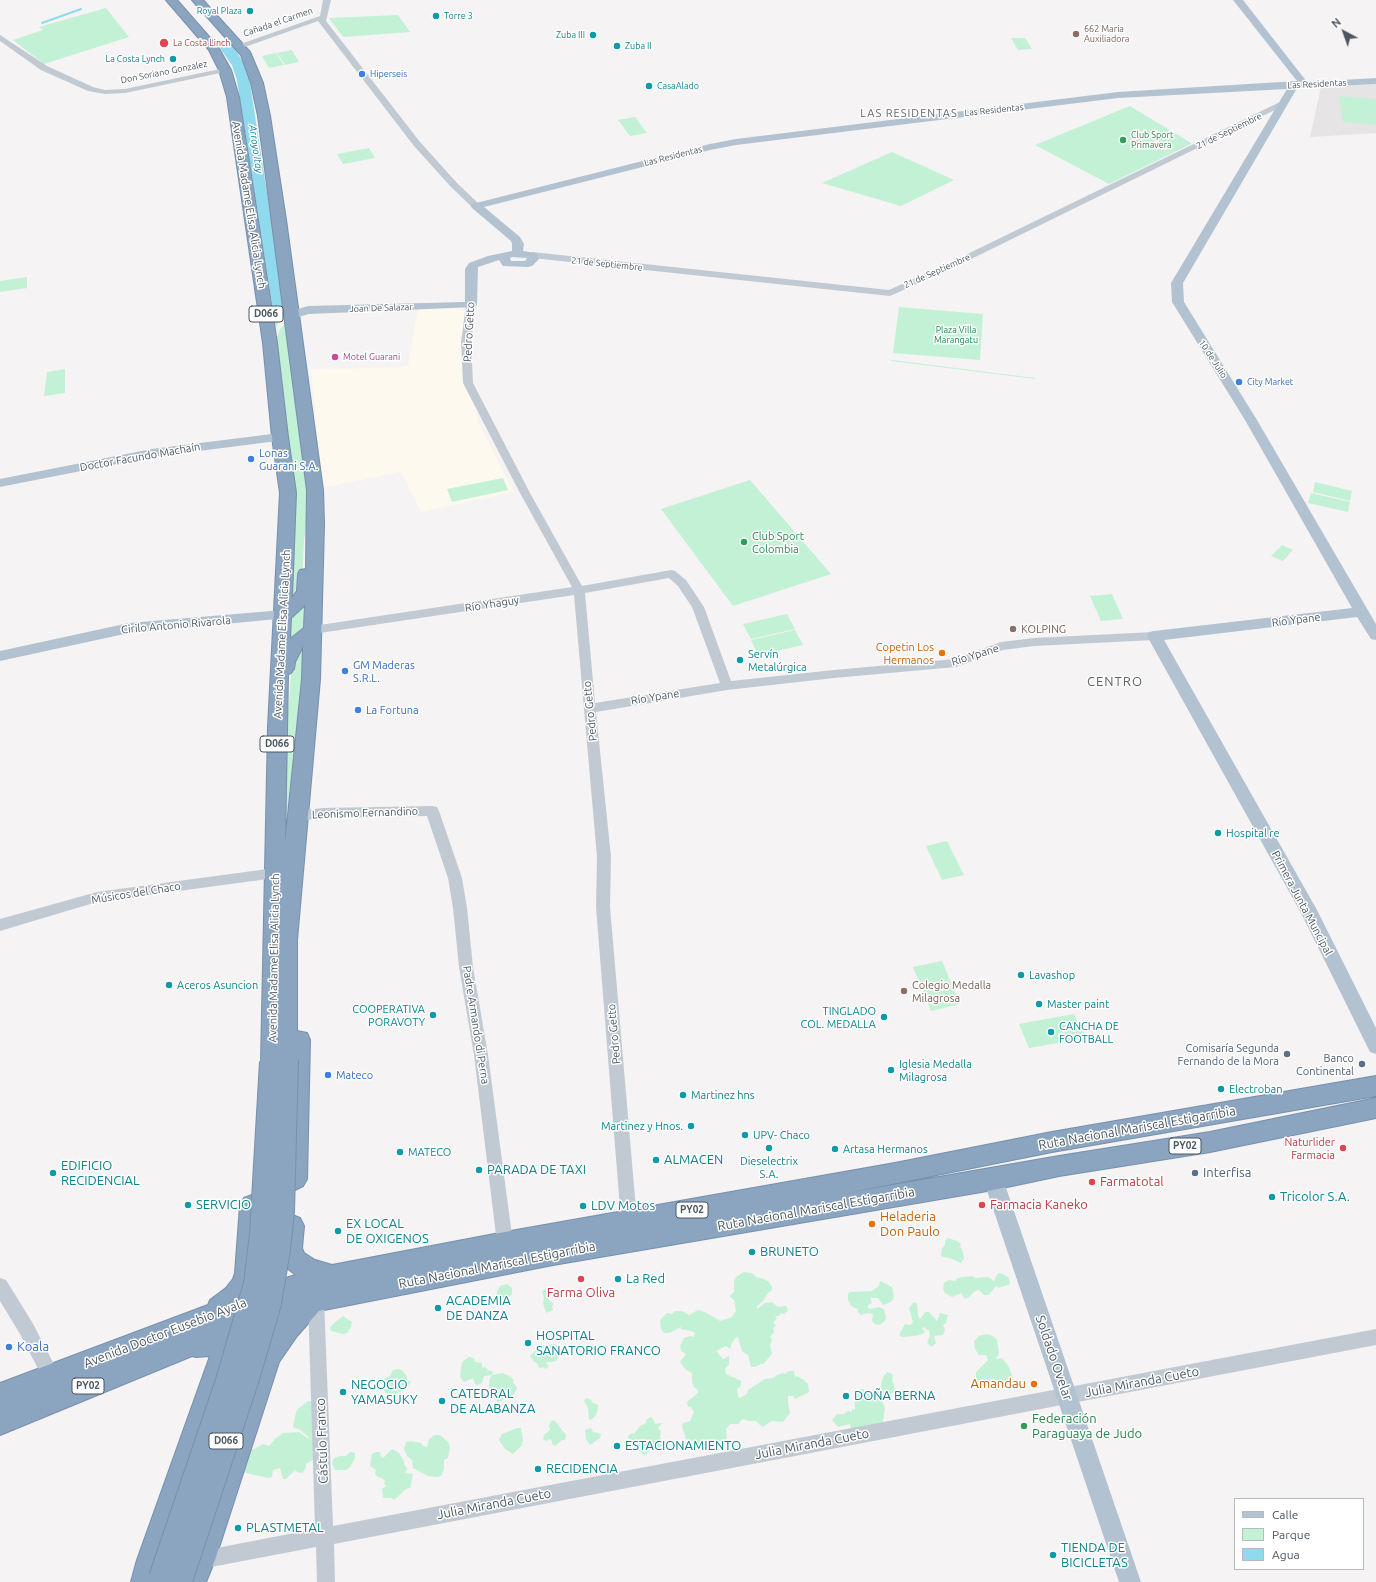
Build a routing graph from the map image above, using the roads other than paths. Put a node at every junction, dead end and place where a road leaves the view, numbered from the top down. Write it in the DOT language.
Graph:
graph roads {
  1 [pos="162,0"];
  2 [pos="172,0"];
  3 [pos="197,0"];
  4 [pos="205,0"];
  5 [pos="327,0"];
  6 [pos="1238,0"];
  7 [pos="323,17"];
  8 [pos="0,37"];
  9 [pos="235,41"];
  10 [pos="208,42"];
  11 [pos="225,70"];
  12 [pos="1376,81"];
  13 [pos="1298,85"];
  14 [pos="1283,104"];
  15 [pos="476,206"];
  16 [pos="510,257"];
  17 [pos="530,260"];
  18 [pos="471,305"];
  19 [pos="292,315"];
  20 [pos="270,343"];
  21 [pos="280,437"];
  22 [pos="0,483"];
  23 [pos="316,524"];
  24 [pos="579,590"];
  25 [pos="1361,612"];
  26 [pos="283,615"];
  27 [pos="313,630"];
  28 [pos="1376,634"];
  29 [pos="1154,636"];
  30 [pos="0,656"];
  31 [pos="727,686"];
  32 [pos="590,708"];
  33 [pos="277,727"];
  34 [pos="432,811"];
  35 [pos="297,816"];
  36 [pos="280,874"];
  37 [pos="0,925"];
  38 [pos="1376,1046"];
  39 [pos="1376,1086"];
  40 [pos="1376,1108"];
  41 [pos="1018,1149"];
  42 [pos="1028,1172"];
  43 [pos="994,1179"];
  44 [pos="629,1221"];
  45 [pos="505,1243"];
  46 [pos="332,1277"];
  47 [pos="0,1286"];
  48 [pos="314,1300"];
  49 [pos="259,1308"];
  50 [pos="208,1316"];
  51 [pos="1376,1337"];
  52 [pos="175,1349"];
  53 [pos="52,1376"];
  54 [pos="0,1396"];
  55 [pos="1067,1396"];
  56 [pos="0,1422"];
  57 [pos="324,1536"];
  58 [pos="174,1578"];
  59 [pos="326,1582"];
  60 [pos="1130,1582"];
  1 -- 10 [label="highway"];
  2 -- 10 [label="highway, Avenida Madame Elisa Alicia Lynch / D066"];
  3 -- 9 [label="highway, Avenida Madame Elisa Alicia Lynch / D066"];
  4 -- 9 [label="highway"];
  5 -- 7 [label="street"];
  6 -- 13 [label="main road"];
  7 -- 9 [label="street, Cañada el Carmen"];
  7 -- 15 [label="street"];
  8 -- 11 [label="street, Don Soriano Gonzalez"];
  9 -- 19 [label="highway, Avenida Madame Elisa Alicia Lynch / D066"];
  10 -- 11 [label="highway, Avenida Madame Elisa Alicia Lynch / D066"];
  11 -- 20 [label="highway, Avenida Madame Elisa Alicia Lynch / D066"];
  12 -- 13 [label="main road, Las Residentas"];
  13 -- 14 [label="main road, 10 de Julio"];
  13 -- 15 [label="main road, Las Residentas"];
  14 -- 17 [label="street, 21 de Septiembre"];
  14 -- 25 [label="main road, 10 de Julio"];
  15 -- 16 [label="main road"];
  16 -- 17 [label="main road"];
  16 -- 18 [label="main road, Pedro Getto"];
  18 -- 19 [label="main road, Joan De Salazar"];
  18 -- 24 [label="street, Pedro Getto"];
  19 -- 20 [label="highway"];
  19 -- 23 [label="highway, Avenida Madame Elisa Alicia Lynch / D066"];
  20 -- 21 [label="highway, Avenida Madame Elisa Alicia Lynch / D066"];
  21 -- 22 [label="main road, Doctor Facundo Machaín"];
  21 -- 26 [label="highway, Avenida Madame Elisa Alicia Lynch / D066"];
  23 -- 26 [label="highway"];
  23 -- 27 [label="highway, Avenida Madame Elisa Alicia Lynch / D066"];
  24 -- 27 [label="street, Río Yhaguy"];
  24 -- 31 [label="street, Río Yhaguy"];
  24 -- 32 [label="street, Pedro Getto"];
  25 -- 28 [label="main road, 10 de Julio"];
  25 -- 29 [label="main road, Río Ypane"];
  26 -- 30 [label="main road, Cirilo Antonio Rivarola"];
  26 -- 33 [label="highway, Avenida Madame Elisa Alicia Lynch / D066"];
  27 -- 33 [label="highway"];
  27 -- 35 [label="highway, Avenida Madame Elisa Alicia Lynch / D066"];
  29 -- 31 [label="street, Río Ypane"];
  29 -- 38 [label="main road, Primera Junta Muncipal"];
  31 -- 32 [label="street, Río Ypane"];
  32 -- 44 [label="street, Pedro Getto"];
  33 -- 36 [label="highway, Avenida Madame Elisa Alicia Lynch / D066"];
  34 -- 35 [label="street, Leonismo Fernandino"];
  34 -- 45 [label="street, Padre Armando di Perna"];
  35 -- 36 [label="highway, Avenida Madame Elisa Alicia Lynch / D066"];
  36 -- 37 [label="street, Músicos del Chaco"];
  36 -- 46 [label="highway"];
  36 -- 49 [label="highway, Avenida Madame Elisa Alicia Lynch / D066, bridge"];
  36 -- 50 [label="highway"];
  39 -- 41 [label="highway, Ruta Nacional Mariscal Estigarribia / PY02"];
  40 -- 42 [label="highway, Ruta Nacional Mariscal Estigarribia / PY02"];
  41 -- 42 [label="highway"];
  41 -- 44 [label="highway, Ruta Nacional Mariscal Estigarribia / PY02"];
  42 -- 43 [label="highway, Ruta Nacional Mariscal Estigarribia / PY02"];
  43 -- 48 [label="highway, Ruta Nacional Mariscal Estigarribia / PY02"];
  43 -- 55 [label="main road, Soldado Ovelar"];
  44 -- 45 [label="highway, Ruta Nacional Mariscal Estigarribia / PY02"];
  45 -- 46 [label="highway, Ruta Nacional Mariscal Estigarribia / PY02"];
  46 -- 49 [label="highway, Ruta Nacional Mariscal Estigarribia / PY02"];
  47 -- 53 [label="street"];
  48 -- 49 [label="highway, Ruta Nacional Mariscal Estigarribia / PY02"];
  48 -- 57 [label="street, Cástulo Franco"];
  48 -- 58 [label="highway"];
  49 -- 50 [label="highway, Avenida Doctor Eusebio Ayala / PY02"];
  49 -- 52 [label="highway, Avenida Doctor Eusebio Ayala / PY02"];
  49 -- 58 [label="highway, D066, bridge"];
  50 -- 53 [label="highway, Avenida Doctor Eusebio Ayala / PY02"];
  51 -- 55 [label="street, Julia Miranda Cueto"];
  52 -- 56 [label="highway, Avenida Doctor Eusebio Ayala / PY02"];
  52 -- 58 [label="highway"];
  53 -- 54 [label="highway, Avenida Doctor Eusebio Ayala / PY02"];
  55 -- 57 [label="street, Julia Miranda Cueto"];
  55 -- 60 [label="main road, Soldado Ovelar"];
  57 -- 58 [label="street, Julia Miranda Cueto"];
  57 -- 59 [label="street, Cástulo Franco"];
}
